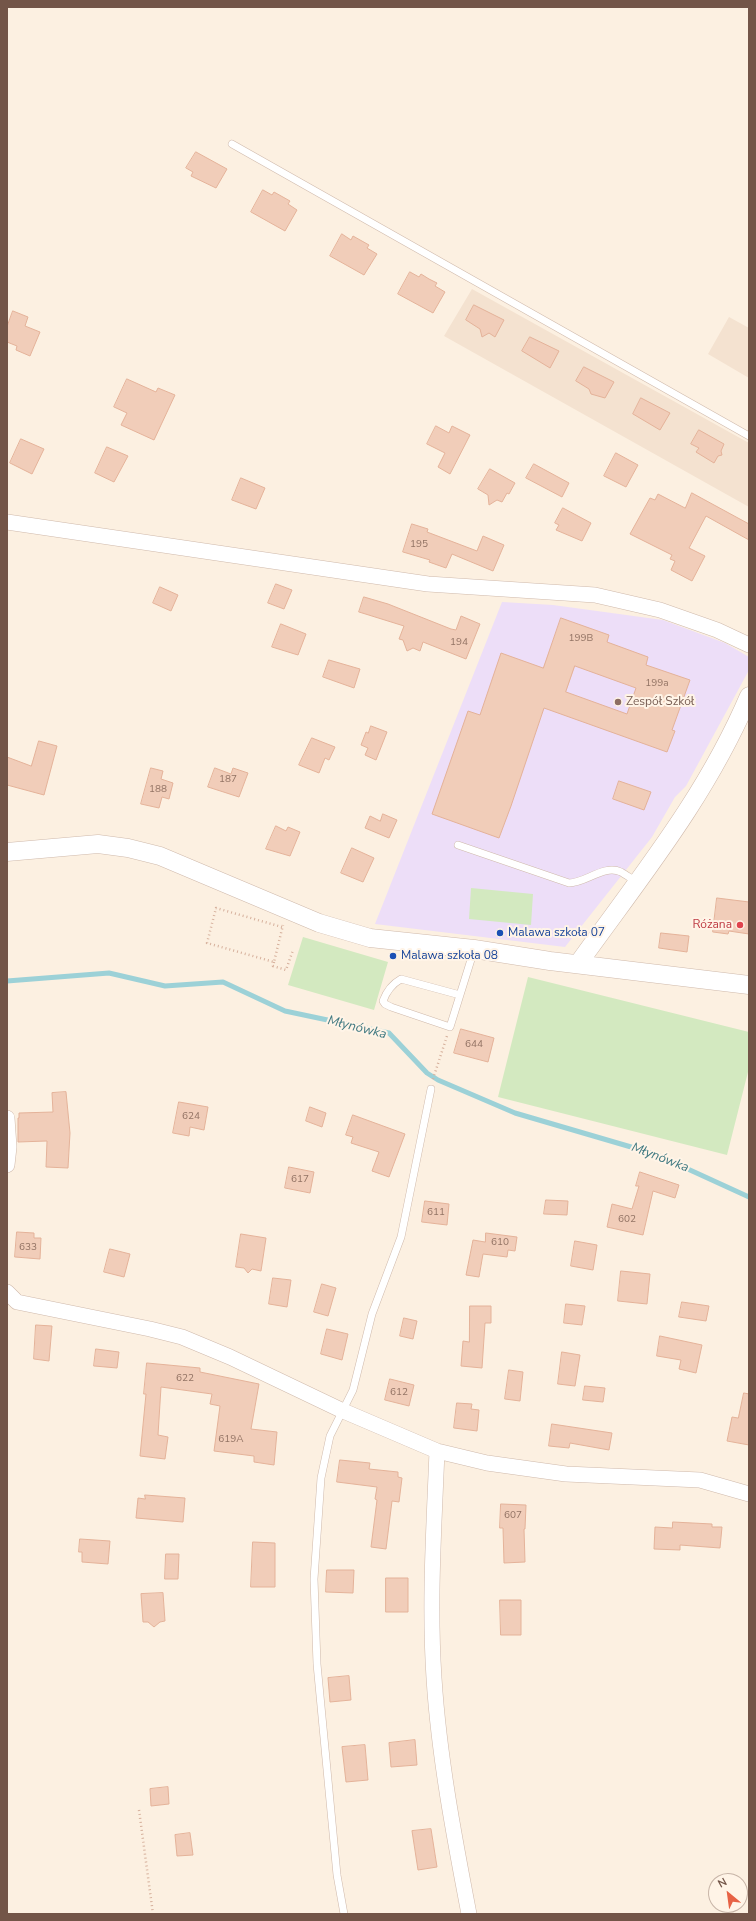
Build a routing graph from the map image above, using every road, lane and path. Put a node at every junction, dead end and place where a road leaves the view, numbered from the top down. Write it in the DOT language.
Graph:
graph roads {
  1 [pos="232,144"];
  2 [pos="749,436"];
  3 [pos="7,522"];
  4 [pos="749,645"];
  5 [pos="749,696"];
  6 [pos="458,845"];
  7 [pos="7,852"];
  8 [pos="637,883"];
  9 [pos="285,919"];
  10 [pos="474,949"];
  11 [pos="293,950"];
  12 [pos="274,962"];
  13 [pos="578,964"];
  14 [pos="749,985"];
  15 [pos="460,995"];
  16 [pos="450,1027"];
  17 [pos="436,1069"];
  18 [pos="431,1089"];
  19 [pos="7,1118"];
  20 [pos="7,1165"];
  21 [pos="7,1292"];
  22 [pos="341,1410"];
  23 [pos="438,1451"];
  24 [pos="749,1494"];
  25 [pos="139,1810"];
  26 [pos="153,1914"];
  27 [pos="344,1914"];
  28 [pos="469,1914"];
  1 -- 2 [label="lane"];
  3 -- 4 [label="street"];
  5 -- 8 [label="street"];
  6 -- 8 [label="lane"];
  7 -- 9 [label="street"];
  8 -- 13 [label="street"];
  9 -- 10 [label="street"];
  9 -- 12 [label="path"];
  9 -- 12 [label="path"];
  10 -- 13 [label="street"];
  10 -- 15 [label="lane"];
  11 -- 12 [label="path"];
  13 -- 14 [label="street"];
  15 -- 16 [label="lane"];
  15 -- 16 [label="lane"];
  16 -- 17 [label="path"];
  18 -- 22 [label="lane"];
  19 -- 20 [label="street"];
  21 -- 22 [label="street"];
  22 -- 23 [label="street"];
  22 -- 27 [label="lane"];
  23 -- 24 [label="street"];
  23 -- 28 [label="street"];
  25 -- 26 [label="path"];
}
